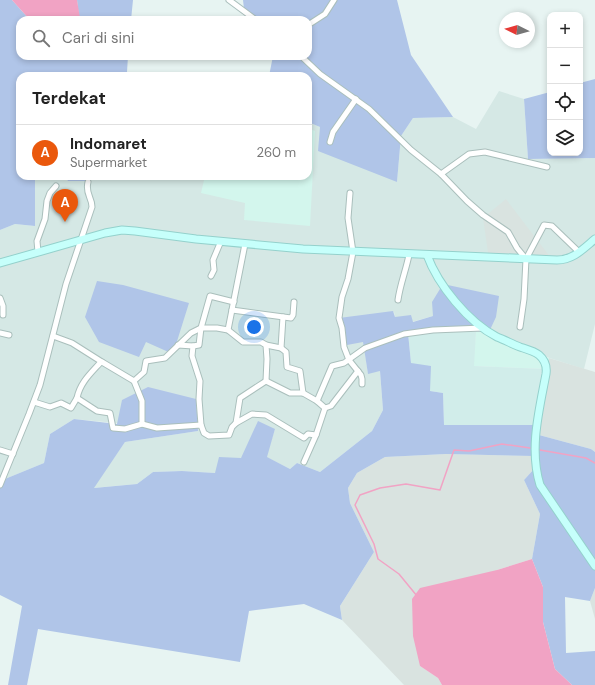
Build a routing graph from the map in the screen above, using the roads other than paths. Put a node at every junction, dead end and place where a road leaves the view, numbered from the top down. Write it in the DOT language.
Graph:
graph roads {
  1 [pos="229,0"];
  2 [pos="334,0"];
  3 [pos="251,16"];
  4 [pos="312,22"];
  5 [pos="305,60"];
  6 [pos="356,99"];
  7 [pos="330,142"];
  8 [pos="547,167"];
  9 [pos="441,174"];
  10 [pos="88,182"];
  11 [pos="56,186"];
  12 [pos="350,193"];
  13 [pos="82,239"];
  14 [pos="595,239"];
  15 [pos="221,241"];
  16 [pos="246,244"];
  17 [pos="38,252"];
  18 [pos="353,252"];
  19 [pos="579,252"];
  20 [pos="409,255"];
  21 [pos="427,255"];
  22 [pos="526,259"];
  23 [pos="1,264"];
  24 [pos="211,276"];
  25 [pos="0,298"];
  26 [pos="398,300"];
  27 [pos="234,302"];
  28 [pos="294,302"];
  29 [pos="232,310"];
  30 [pos="3,315"];
  31 [pos="283,317"];
  32 [pos="520,327"];
  33 [pos="201,328"];
  34 [pos="484,328"];
  35 [pos="228,330"];
  36 [pos="0,333"];
  37 [pos="9,335"];
  38 [pos="53,336"];
  39 [pos="178,345"];
  40 [pos="193,346"];
  41 [pos="266,346"];
  42 [pos="281,348"];
  43 [pos="349,360"];
  44 [pos="102,362"];
  45 [pos="358,371"];
  46 [pos="134,381"];
  47 [pos="266,381"];
  48 [pos="362,384"];
  49 [pos="303,393"];
  50 [pos="77,398"];
  51 [pos="317,401"];
  52 [pos="34,402"];
  53 [pos="325,408"];
  54 [pos="236,422"];
  55 [pos="142,424"];
  56 [pos="201,425"];
  57 [pos="316,435"];
  58 [pos="0,450"];
  59 [pos="13,454"];
  60 [pos="304,462"];
  61 [pos="0,485"];
  62 [pos="595,566"];
  1 -- 3 [label="street"];
  2 -- 4 [label="street"];
  5 -- 6 [label="street"];
  6 -- 7 [label="street"];
  6 -- 9 [label="street"];
  8 -- 9 [label="street"];
  9 -- 22 [label="street"];
  10 -- 13 [label="street"];
  11 -- 17 [label="street"];
  12 -- 18 [label="street"];
  13 -- 15 [label="main road"];
  13 -- 17 [label="main road"];
  13 -- 38 [label="street"];
  14 -- 19 [label="main road"];
  15 -- 16 [label="main road"];
  15 -- 24 [label="street"];
  16 -- 18 [label="main road"];
  16 -- 27 [label="street"];
  17 -- 23 [label="main road"];
  18 -- 20 [label="main road"];
  18 -- 43 [label="street"];
  19 -- 22 [label="main road"];
  19 -- 22 [label="street"];
  20 -- 21 [label="main road"];
  20 -- 26 [label="street"];
  21 -- 22 [label="main road"];
  21 -- 34 [label="main road"];
  22 -- 32 [label="street"];
  25 -- 30 [label="street"];
  27 -- 29 [label="street"];
  27 -- 33 [label="street"];
  28 -- 31 [label="street"];
  29 -- 31 [label="street"];
  29 -- 35 [label="street"];
  31 -- 42 [label="street"];
  33 -- 35 [label="street"];
  33 -- 39 [label="street"];
  33 -- 40 [label="street"];
  34 -- 43 [label="street"];
  34 -- 62 [label="main road"];
  35 -- 41 [label="street"];
  36 -- 37 [label="street"];
  38 -- 44 [label="street"];
  38 -- 52 [label="street"];
  39 -- 40 [label="street"];
  39 -- 46 [label="street"];
  40 -- 56 [label="street"];
  41 -- 42 [label="street"];
  41 -- 47 [label="street"];
  42 -- 49 [label="street"];
  43 -- 45 [label="street"];
  43 -- 51 [label="street"];
  44 -- 46 [label="street"];
  44 -- 50 [label="street"];
  45 -- 48 [label="street"];
  45 -- 53 [label="street"];
  46 -- 55 [label="street"];
  47 -- 49 [label="street"];
  47 -- 54 [label="street"];
  49 -- 51 [label="street"];
  50 -- 52 [label="street"];
  50 -- 55 [label="street"];
  51 -- 53 [label="street"];
  52 -- 59 [label="street"];
  53 -- 57 [label="street"];
  54 -- 56 [label="street"];
  54 -- 57 [label="street"];
  55 -- 56 [label="street"];
  57 -- 60 [label="street"];
  58 -- 59 [label="street"];
  59 -- 61 [label="street"];
}
